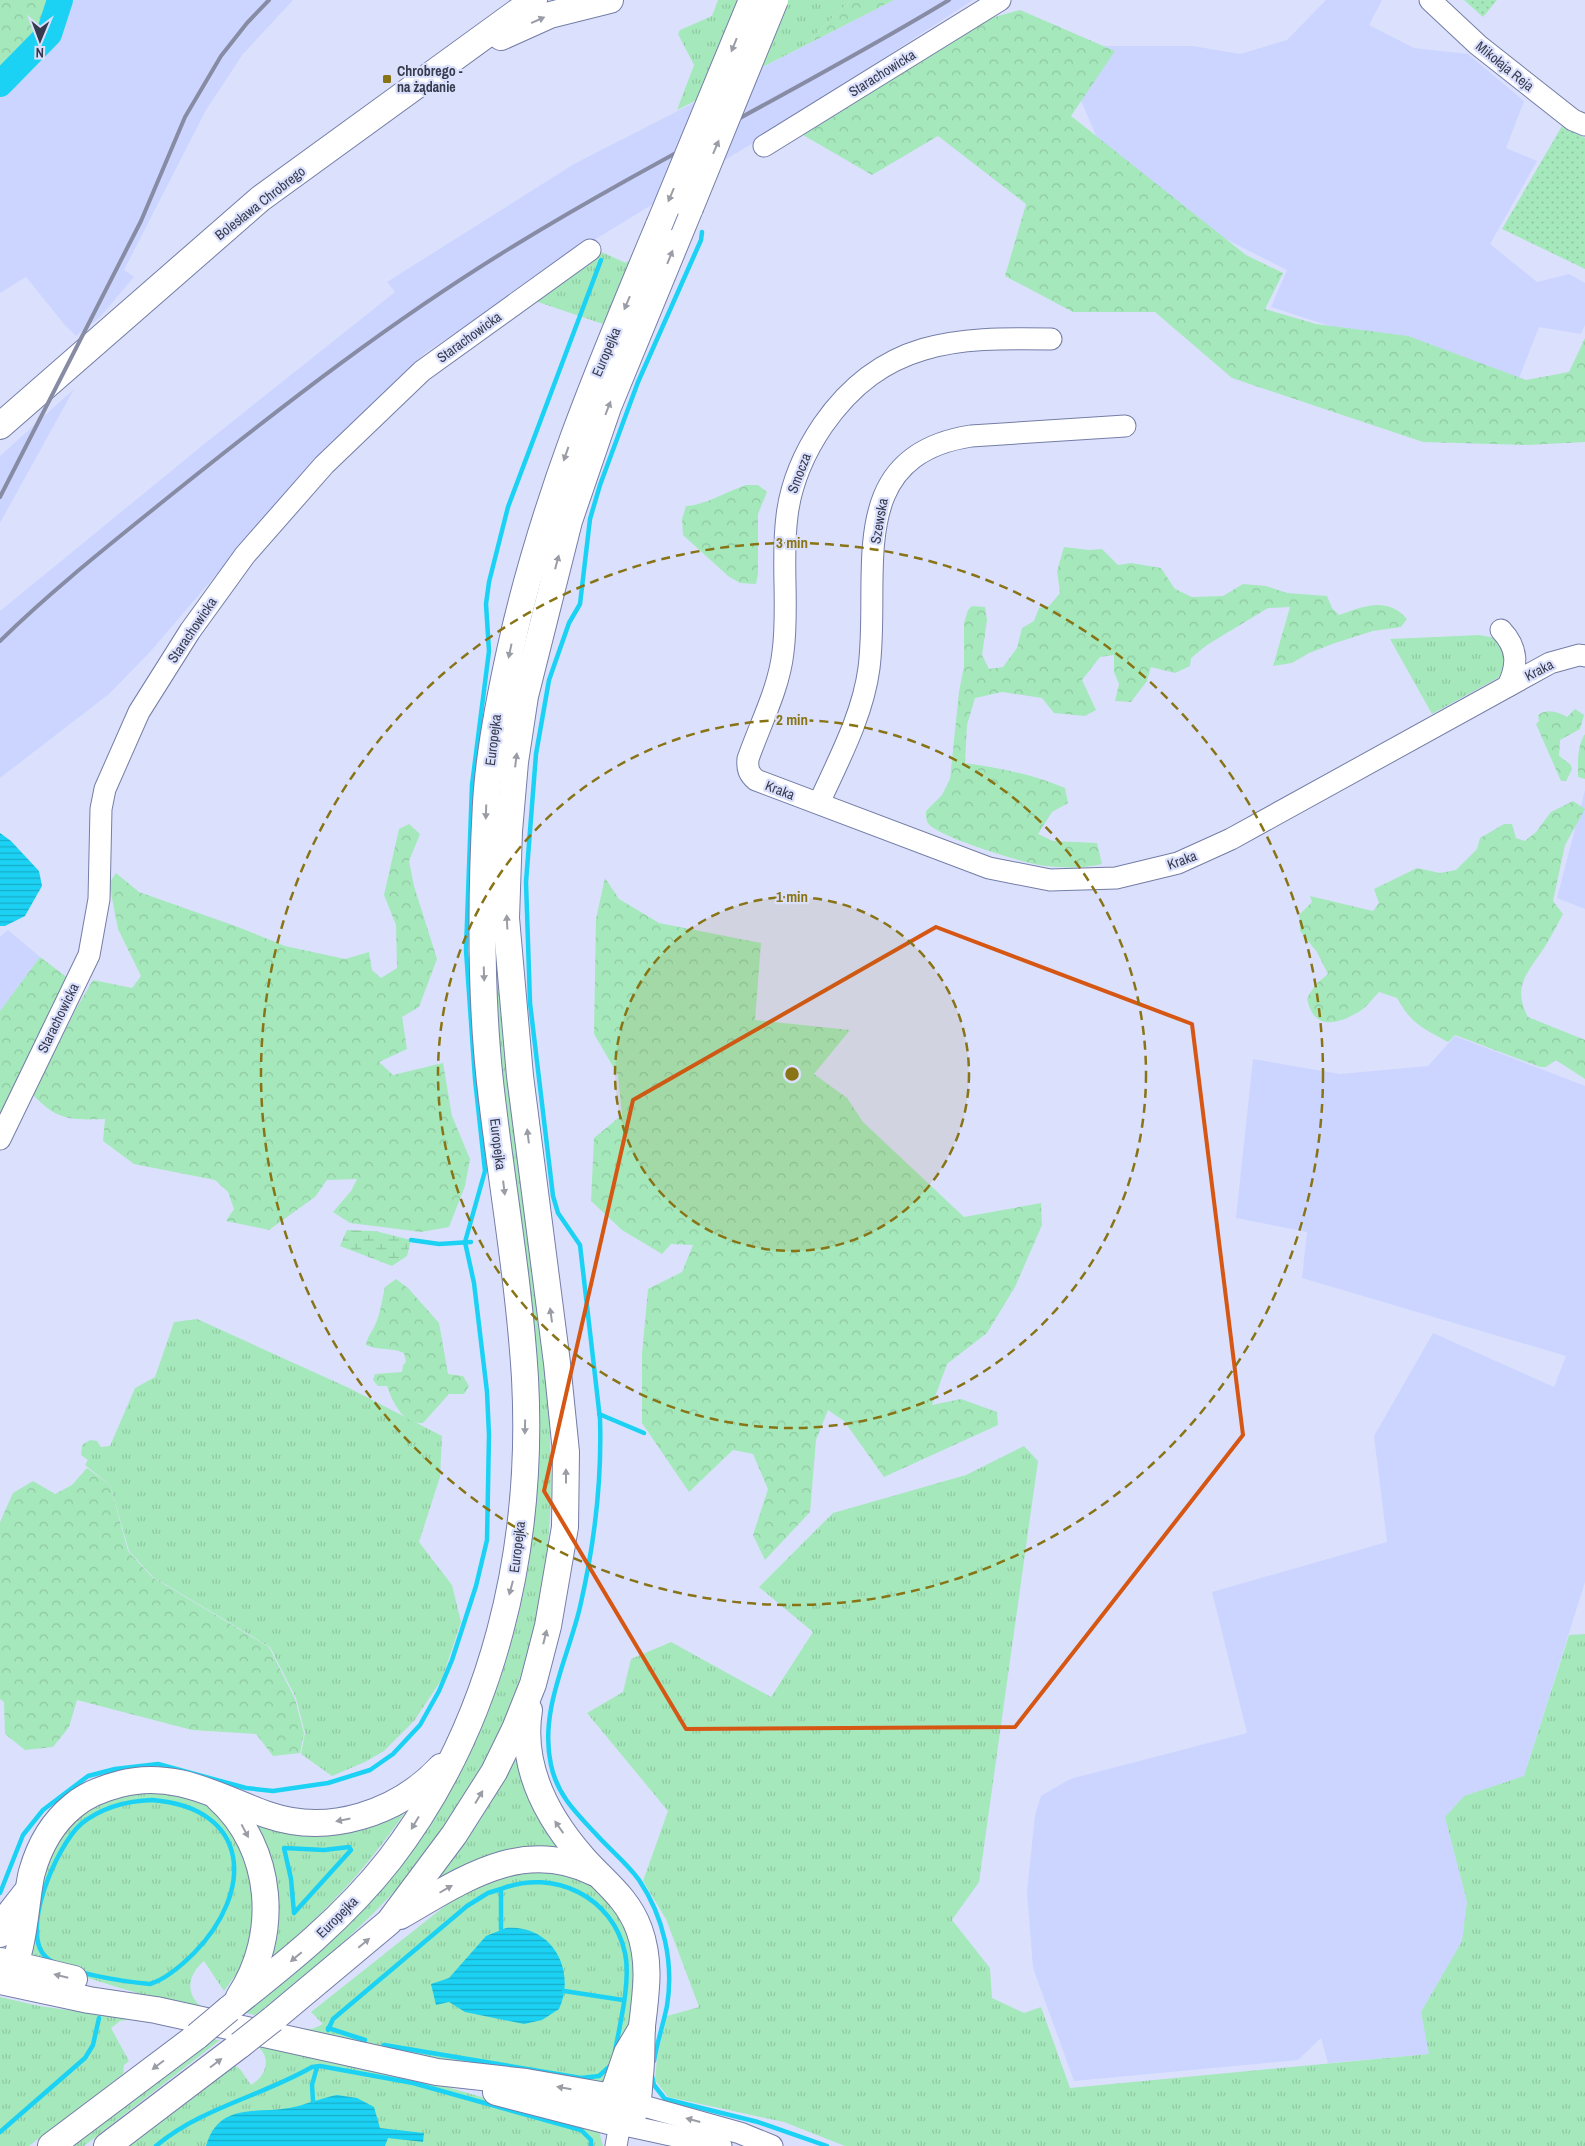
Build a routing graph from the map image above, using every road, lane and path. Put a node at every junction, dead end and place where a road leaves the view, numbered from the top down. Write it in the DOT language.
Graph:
graph roads {
  1 [pos="610,0"];
  2 [pos="752,0"];
  3 [pos="775,0"];
  4 [pos="1000,0"];
  5 [pos="1430,0"];
  6 [pos="531,1"];
  7 [pos="462,54"];
  8 [pos="1585,125"];
  9 [pos="764,146"];
  10 [pos="590,250"];
  11 [pos="1051,339"];
  12 [pos="0,426"];
  13 [pos="1125,426"];
  14 [pos="1501,630"];
  15 [pos="1585,656"];
  16 [pos="1508,686"];
  17 [pos="750,775"];
  18 [pos="819,803"];
  19 [pos="0,1139"];
  20 [pos="533,1684"];
  21 [pos="456,1750"];
  22 [pos="214,1794"];
  23 [pos="602,1876"];
  24 [pos="27,1892"];
  25 [pos="389,1922"];
  26 [pos="0,1934"];
  27 [pos="4,1972"];
  28 [pos="229,2009"];
  29 [pos="642,2028"];
  30 [pos="437,2072"];
  31 [pos="612,2097"];
  32 [pos="624,2125"];
  33 [pos="51,2146"];
  34 [pos="107,2146"];
  35 [pos="721,2146"];
  36 [pos="772,2146"];
  7 -- 1 [label="main road, Bolesława Chrobrego, one-way"];
  2 -- 21 [label="main road, Europejka, one-way, bridge"];
  20 -- 3 [label="main road, Europejka, one-way, bridge"];
  4 -- 9 [label="street, Starachowicka"];
  5 -- 8 [label="street, Mikołaja Reja"];
  6 -- 7 [label="main road, Bolesława Chrobrego"];
  7 -- 12 [label="main road, Bolesława Chrobrego"];
  10 -- 19 [label="street, Starachowicka"];
  11 -- 17 [label="street, Smocza"];
  13 -- 18 [label="street, Szewska"];
  14 -- 16 [label="street"];
  15 -- 16 [label="street, Kraka"];
  16 -- 18 [label="street, Kraka"];
  17 -- 18 [label="street, Kraka"];
  23 -- 20 [label="main road, one-way"];
  25 -- 20 [label="main road, Europejka, one-way"];
  21 -- 22 [label="main road, one-way"];
  21 -- 28 [label="main road, Europejka, one-way"];
  22 -- 24 [label="main road"];
  22 -- 28 [label="main road, one-way"];
  25 -- 23 [label="main road, one-way"];
  23 -- 29 [label="main road"];
  24 -- 26 [label="main road"];
  24 -- 27 [label="main road"];
  34 -- 25 [label="main road, Europejka, one-way, bridge"];
  27 -- 30 [label="main road"];
  28 -- 33 [label="main road, Europejka, one-way, bridge"];
  29 -- 31 [label="main road"];
  29 -- 32 [label="main road"];
  31 -- 30 [label="main road, one-way"];
  30 -- 32 [label="main road"];
  31 -- 32 [label="street"];
  32 -- 35 [label="street"];
  36 -- 32 [label="street, one-way"];
}
